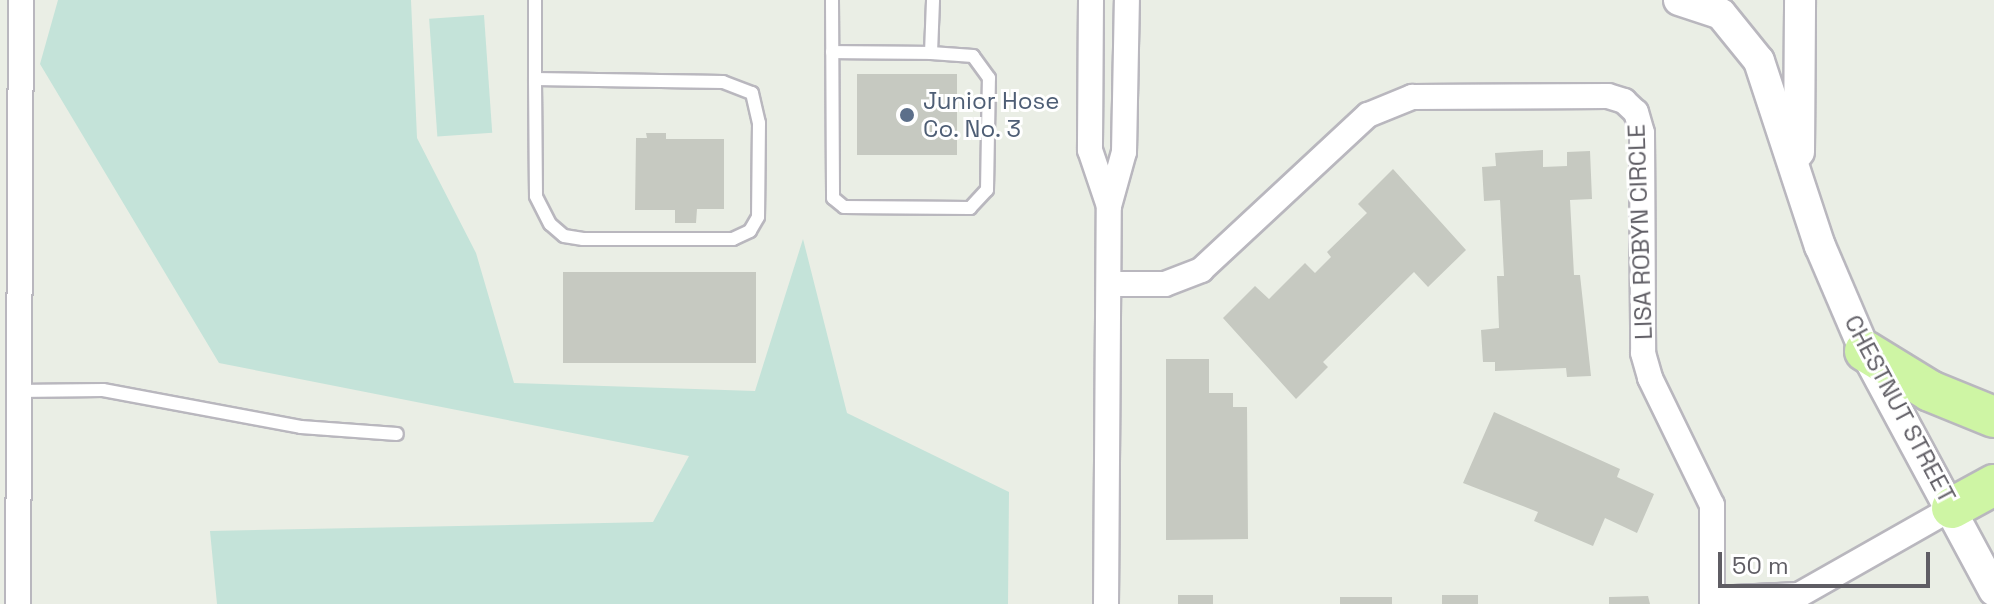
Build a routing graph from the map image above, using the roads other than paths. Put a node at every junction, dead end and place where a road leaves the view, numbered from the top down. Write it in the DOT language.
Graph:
graph roads {
  1 [pos="21,0"];
  2 [pos="535,0"];
  3 [pos="832,0"];
  4 [pos="933,0"];
  5 [pos="1091,0"];
  6 [pos="1127,0"];
  7 [pos="1679,0"];
  8 [pos="1800,0"];
  9 [pos="832,52"];
  10 [pos="931,53"];
  11 [pos="535,79"];
  12 [pos="1799,178"];
  13 [pos="1109,206"];
  14 [pos="1110,284"];
  15 [pos="1865,351"];
  16 [pos="17,391"];
  17 [pos="1994,417"];
  18 [pos="397,434"];
  19 [pos="1994,485"];
  20 [pos="1952,508"];
  21 [pos="9,568"];
  22 [pos="1994,591"];
  23 [pos="1712,602"];
  24 [pos="18,604"];
  25 [pos="1106,604"];
  1 -- 16 [label="street"];
  2 -- 11 [label="lane"];
  3 -- 9 [label="lane"];
  4 -- 10 [label="lane"];
  5 -- 13 [label="street"];
  6 -- 13 [label="street"];
  7 -- 12 [label="street, CHESTNUT STREET"];
  8 -- 12 [label="street, CHESTNUT STREET"];
  9 -- 10 [label="lane"];
  9 -- 10 [label="lane"];
  11 -- 11 [label="lane"];
  12 -- 15 [label="street, CHESTNUT STREET"];
  13 -- 14 [label="street"];
  14 -- 23 [label="street, LISA ROBYN CIRCLE"];
  14 -- 25 [label="street"];
  15 -- 17 [label="highway"];
  15 -- 20 [label="street, CHESTNUT STREET"];
  16 -- 18 [label="lane"];
  16 -- 21 [label="street"];
  19 -- 20 [label="highway"];
  20 -- 22 [label="street, CHESTNUT STREET"];
  20 -- 23 [label="street, LISA ROBYN CIRCLE"];
  21 -- 24 [label="street"];
}
